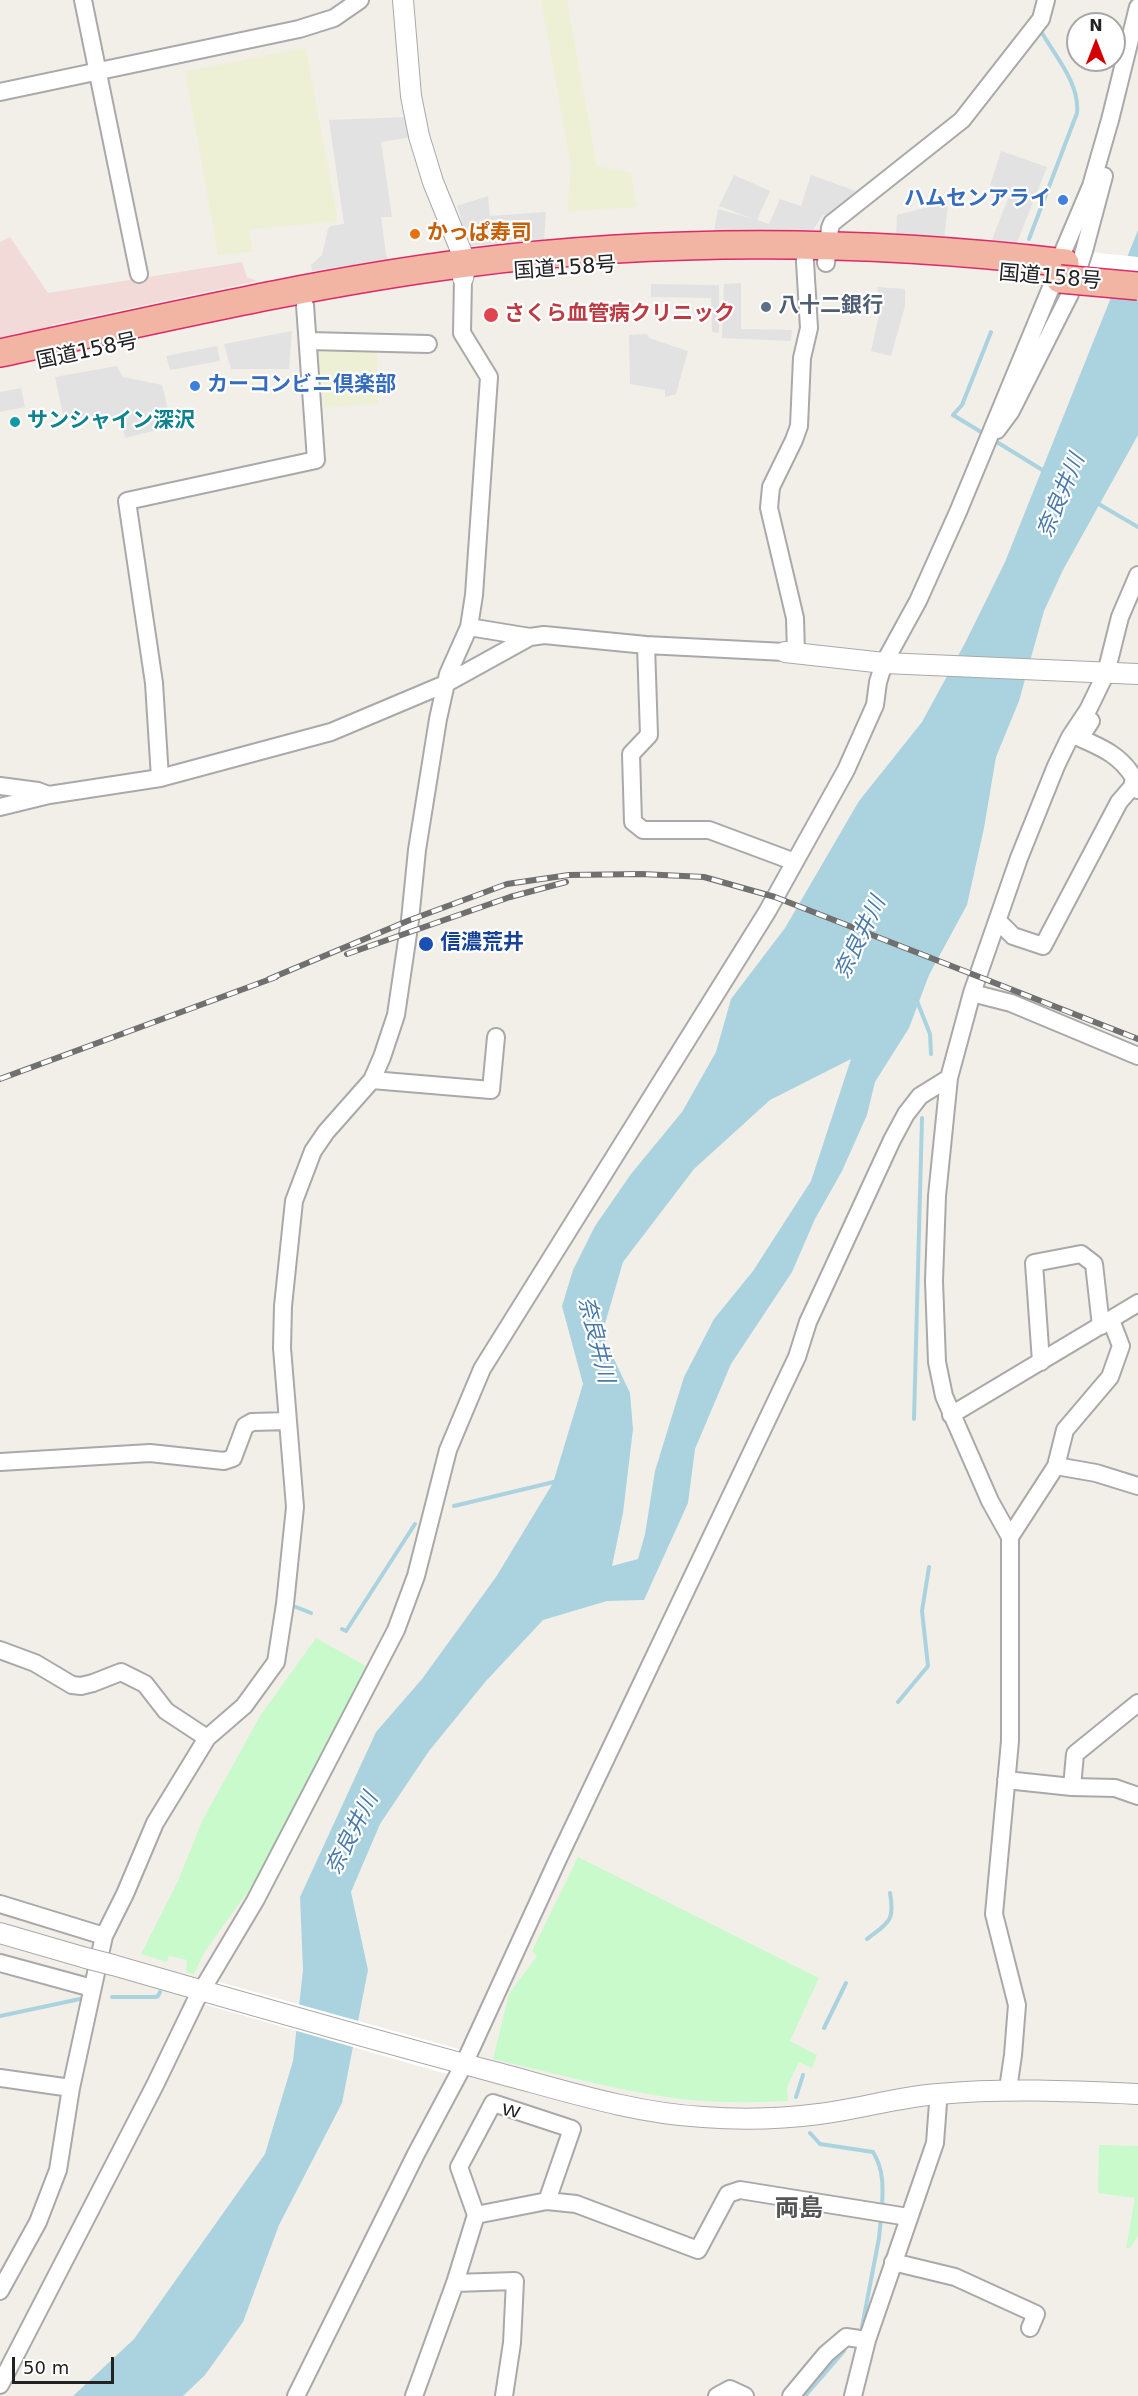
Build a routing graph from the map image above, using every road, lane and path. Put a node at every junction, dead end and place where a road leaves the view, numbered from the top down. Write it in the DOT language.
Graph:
graph roads {
  1 [pos="83,0"];
  2 [pos="360,0"];
  3 [pos="403,0"];
  4 [pos="1046,0"];
  5 [pos="1138,7"];
  6 [pos="98,71"];
  7 [pos="1118,81"];
  8 [pos="0,92"];
  9 [pos="815,254"];
  10 [pos="1138,270"];
  11 [pos="465,271"];
  12 [pos="1060,271"];
  13 [pos="139,274"];
  14 [pos="1138,286"];
  15 [pos="305,305"];
  16 [pos="309,341"];
  17 [pos="428,344"];
  18 [pos="0,353"];
  19 [pos="0,371"];
  20 [pos="983,450"];
  21 [pos="1138,575"];
  22 [pos="469,627"];
  23 [pos="530,637"];
  24 [pos="646,645"];
  25 [pos="791,653"];
  26 [pos="891,663"];
  27 [pos="1100,673"];
  28 [pos="1138,674"];
  29 [pos="445,684"];
  30 [pos="1094,715"];
  31 [pos="160,778"];
  32 [pos="0,786"];
  33 [pos="1135,788"];
  34 [pos="49,795"];
  35 [pos="0,807"];
  36 [pos="795,862"];
  37 [pos="998,921"];
  38 [pos="972,993"];
  39 [pos="496,1037"];
  40 [pos="1138,1056"];
  41 [pos="949,1078"];
  42 [pos="372,1080"];
  43 [pos="1138,1303"];
  44 [pos="1106,1323"];
  45 [pos="1041,1362"];
  46 [pos="951,1415"];
  47 [pos="288,1421"];
  48 [pos="0,1462"];
  49 [pos="1056,1466"];
  50 [pos="1138,1486"];
  51 [pos="1010,1538"];
  52 [pos="0,1650"];
  53 [pos="1138,1703"];
  54 [pos="207,1738"];
  55 [pos="1006,1780"];
  56 [pos="1072,1787"];
  57 [pos="1138,1796"];
  58 [pos="0,1904"];
  59 [pos="0,1933"];
  60 [pos="104,1936"];
  61 [pos="0,1964"];
  62 [pos="92,1988"];
  63 [pos="204,1991"];
  64 [pos="460,2063"];
  65 [pos="0,2078"];
  66 [pos="71,2088"];
  67 [pos="1008,2089"];
  68 [pos="935,2094"];
  69 [pos="1138,2094"];
  70 [pos="548,2201"];
  71 [pos="476,2215"];
  72 [pos="908,2217"];
  73 [pos="893,2262"];
  74 [pos="455,2283"];
  75 [pos="0,2291"];
  76 [pos="1030,2328"];
  77 [pos="867,2340"];
  78 [pos="0,2385"];
  79 [pos="296,2396"];
  80 [pos="414,2396"];
  81 [pos="504,2396"];
  82 [pos="717,2396"];
  83 [pos="745,2396"];
  84 [pos="791,2396"];
  85 [pos="853,2396"];
  1 -- 6 [label="street"];
  2 -- 6 [label="street"];
  3 -- 11 [label="street"];
  4 -- 9 [label="street"];
  5 -- 7 [label="street"];
  6 -- 8 [label="street"];
  6 -- 13 [label="street"];
  7 -- 12 [label="street"];
  7 -- 20 [label="street"];
  9 -- 11 [label="highway, 国道158号"];
  9 -- 12 [label="highway, 国道158号"];
  9 -- 25 [label="street"];
  10 -- 12 [label="highway, 国道158号"];
  11 -- 15 [label="highway, 国道158号"];
  11 -- 18 [label="highway, 国道158号"];
  11 -- 22 [label="street"];
  12 -- 14 [label="highway, 国道158号, bridge"];
  12 -- 20 [label="street"];
  15 -- 16 [label="street"];
  15 -- 19 [label="highway, 国道158号"];
  16 -- 17 [label="street"];
  16 -- 31 [label="street"];
  20 -- 26 [label="street"];
  21 -- 27 [label="street"];
  22 -- 23 [label="street"];
  22 -- 29 [label="street"];
  23 -- 24 [label="street"];
  23 -- 29 [label="street"];
  24 -- 25 [label="street"];
  24 -- 36 [label="street"];
  25 -- 26 [label="street"];
  26 -- 27 [label="street"];
  26 -- 36 [label="street"];
  27 -- 28 [label="street"];
  27 -- 37 [label="street"];
  29 -- 31 [label="street"];
  29 -- 42 [label="street"];
  30 -- 33 [label="street"];
  31 -- 34 [label="street"];
  32 -- 34 [label="street"];
  33 -- 37 [label="street"];
  34 -- 35 [label="street"];
  36 -- 63 [label="street"];
  37 -- 38 [label="street"];
  38 -- 40 [label="street"];
  38 -- 41 [label="street"];
  39 -- 42 [label="street"];
  41 -- 46 [label="street"];
  41 -- 64 [label="street"];
  42 -- 47 [label="street"];
  43 -- 44 [label="street"];
  44 -- 45 [label="street"];
  44 -- 45 [label="street"];
  44 -- 49 [label="street"];
  45 -- 46 [label="street"];
  46 -- 51 [label="street"];
  47 -- 48 [label="street"];
  47 -- 54 [label="street"];
  49 -- 50 [label="street"];
  49 -- 51 [label="street"];
  51 -- 55 [label="street"];
  52 -- 54 [label="street"];
  53 -- 56 [label="street"];
  54 -- 60 [label="street"];
  55 -- 56 [label="street"];
  55 -- 67 [label="street"];
  56 -- 57 [label="street"];
  58 -- 60 [label="street"];
  59 -- 63 [label="street, bridge"];
  60 -- 62 [label="street"];
  61 -- 62 [label="street"];
  62 -- 66 [label="street"];
  63 -- 64 [label="street"];
  63 -- 78 [label="street"];
  64 -- 68 [label="street"];
  64 -- 79 [label="street"];
  65 -- 66 [label="street"];
  66 -- 75 [label="street"];
  67 -- 68 [label="street"];
  67 -- 69 [label="street"];
  68 -- 72 [label="street"];
  70 -- 71 [label="street"];
  70 -- 71 [label="street, ｗ"];
  70 -- 72 [label="street"];
  71 -- 74 [label="street"];
  72 -- 73 [label="street"];
  73 -- 76 [label="street"];
  73 -- 77 [label="street"];
  74 -- 80 [label="street"];
  74 -- 81 [label="street"];
  77 -- 84 [label="street"];
  77 -- 85 [label="street"];
  82 -- 83 [label="street"];
}
